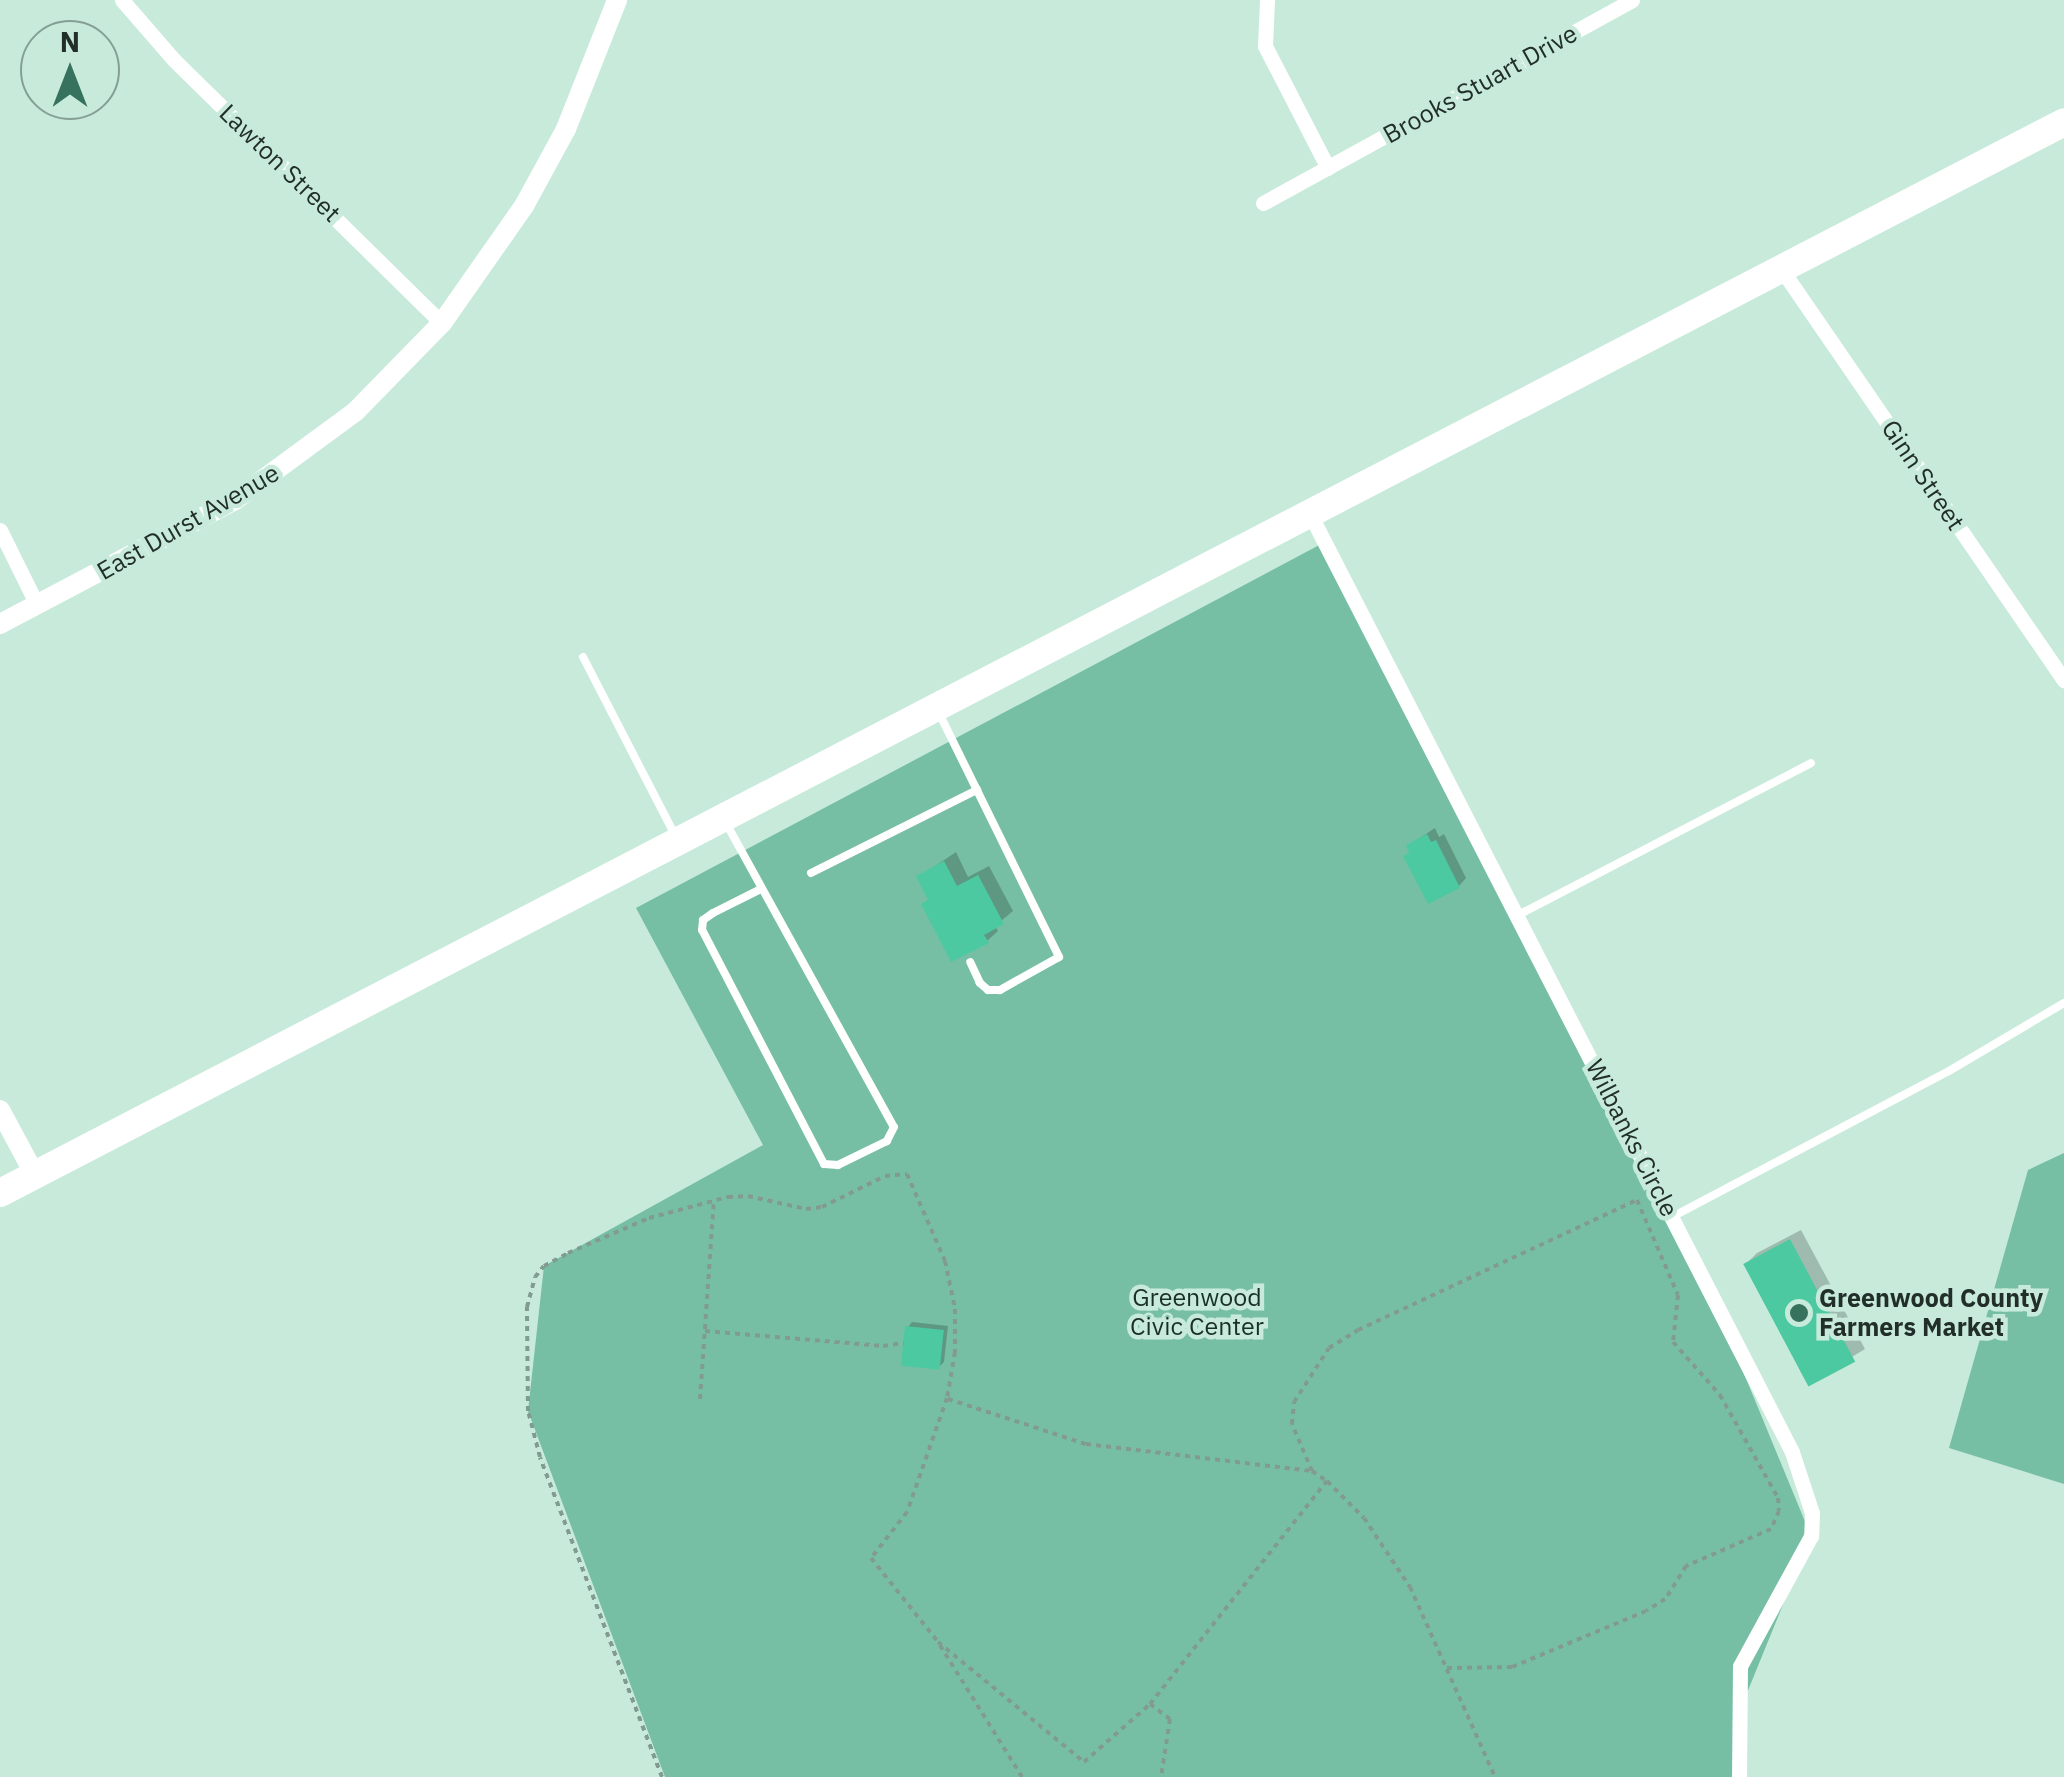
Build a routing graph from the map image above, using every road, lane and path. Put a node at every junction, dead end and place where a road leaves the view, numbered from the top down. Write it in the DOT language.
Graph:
graph roads {
  1 [pos="122,0"];
  2 [pos="618,0"];
  3 [pos="1267,0"];
  4 [pos="1632,0"];
  5 [pos="2064,122"];
  6 [pos="1328,168"];
  7 [pos="1264,203"];
  8 [pos="1782,270"];
  9 [pos="442,324"];
  10 [pos="1311,516"];
  11 [pos="0,530"];
  12 [pos="37,605"];
  13 [pos="0,624"];
  14 [pos="583,657"];
  15 [pos="2064,681"];
  16 [pos="937,709"];
  17 [pos="1811,762"];
  18 [pos="977,790"];
  19 [pos="724,818"];
  20 [pos="678,842"];
  21 [pos="811,873"];
  22 [pos="759,890"];
  23 [pos="1518,915"];
  24 [pos="970,962"];
  25 [pos="2064,1002"];
  26 [pos="0,1110"];
  27 [pos="35,1175"];
  28 [pos="0,1193"];
  29 [pos="714,1200"];
  30 [pos="1672,1217"];
  31 [pos="705,1331"];
  32 [pos="904,1344"];
  33 [pos="947,1398"];
  34 [pos="700,1399"];
  35 [pos="1312,1470"];
  36 [pos="1328,1481"];
  37 [pos="938,1642"];
  38 [pos="1446,1668"];
  39 [pos="1150,1704"];
  40 [pos="662,1777"];
  41 [pos="1022,1777"];
  42 [pos="1161,1777"];
  43 [pos="1495,1777"];
  44 [pos="1739,1777"];
  1 -- 9 [label="street, Lawton Street"];
  2 -- 9 [label="street, East Durst Avenue"];
  3 -- 6 [label="street"];
  4 -- 6 [label="street, Brooks Stuart Drive"];
  5 -- 8 [label="highway"];
  6 -- 7 [label="street, Brooks Stuart Drive"];
  8 -- 10 [label="highway"];
  8 -- 15 [label="street, Ginn Street"];
  9 -- 12 [label="street, East Durst Avenue"];
  10 -- 16 [label="highway"];
  10 -- 23 [label="street, Wilbanks Circle"];
  11 -- 12 [label="street"];
  12 -- 13 [label="street, East Durst Avenue"];
  14 -- 20 [label="lane"];
  16 -- 18 [label="lane"];
  16 -- 19 [label="highway"];
  17 -- 23 [label="lane"];
  18 -- 21 [label="lane"];
  18 -- 24 [label="lane"];
  19 -- 20 [label="highway"];
  19 -- 22 [label="lane"];
  20 -- 27 [label="highway"];
  22 -- 22 [label="lane"];
  23 -- 30 [label="street, Wilbanks Circle"];
  25 -- 30 [label="lane"];
  26 -- 27 [label="street"];
  27 -- 28 [label="highway"];
  29 -- 31 [label="path"];
  29 -- 33 [label="path"];
  29 -- 40 [label="path"];
  30 -- 44 [label="street, Wilbanks Circle"];
  31 -- 32 [label="path"];
  31 -- 34 [label="path"];
  33 -- 35 [label="path"];
  33 -- 37 [label="path"];
  35 -- 36 [label="path"];
  35 -- 38 [label="path"];
  36 -- 38 [label="path"];
  36 -- 39 [label="path"];
  37 -- 39 [label="path"];
  37 -- 41 [label="path"];
  38 -- 43 [label="path"];
  39 -- 42 [label="path"];
}
